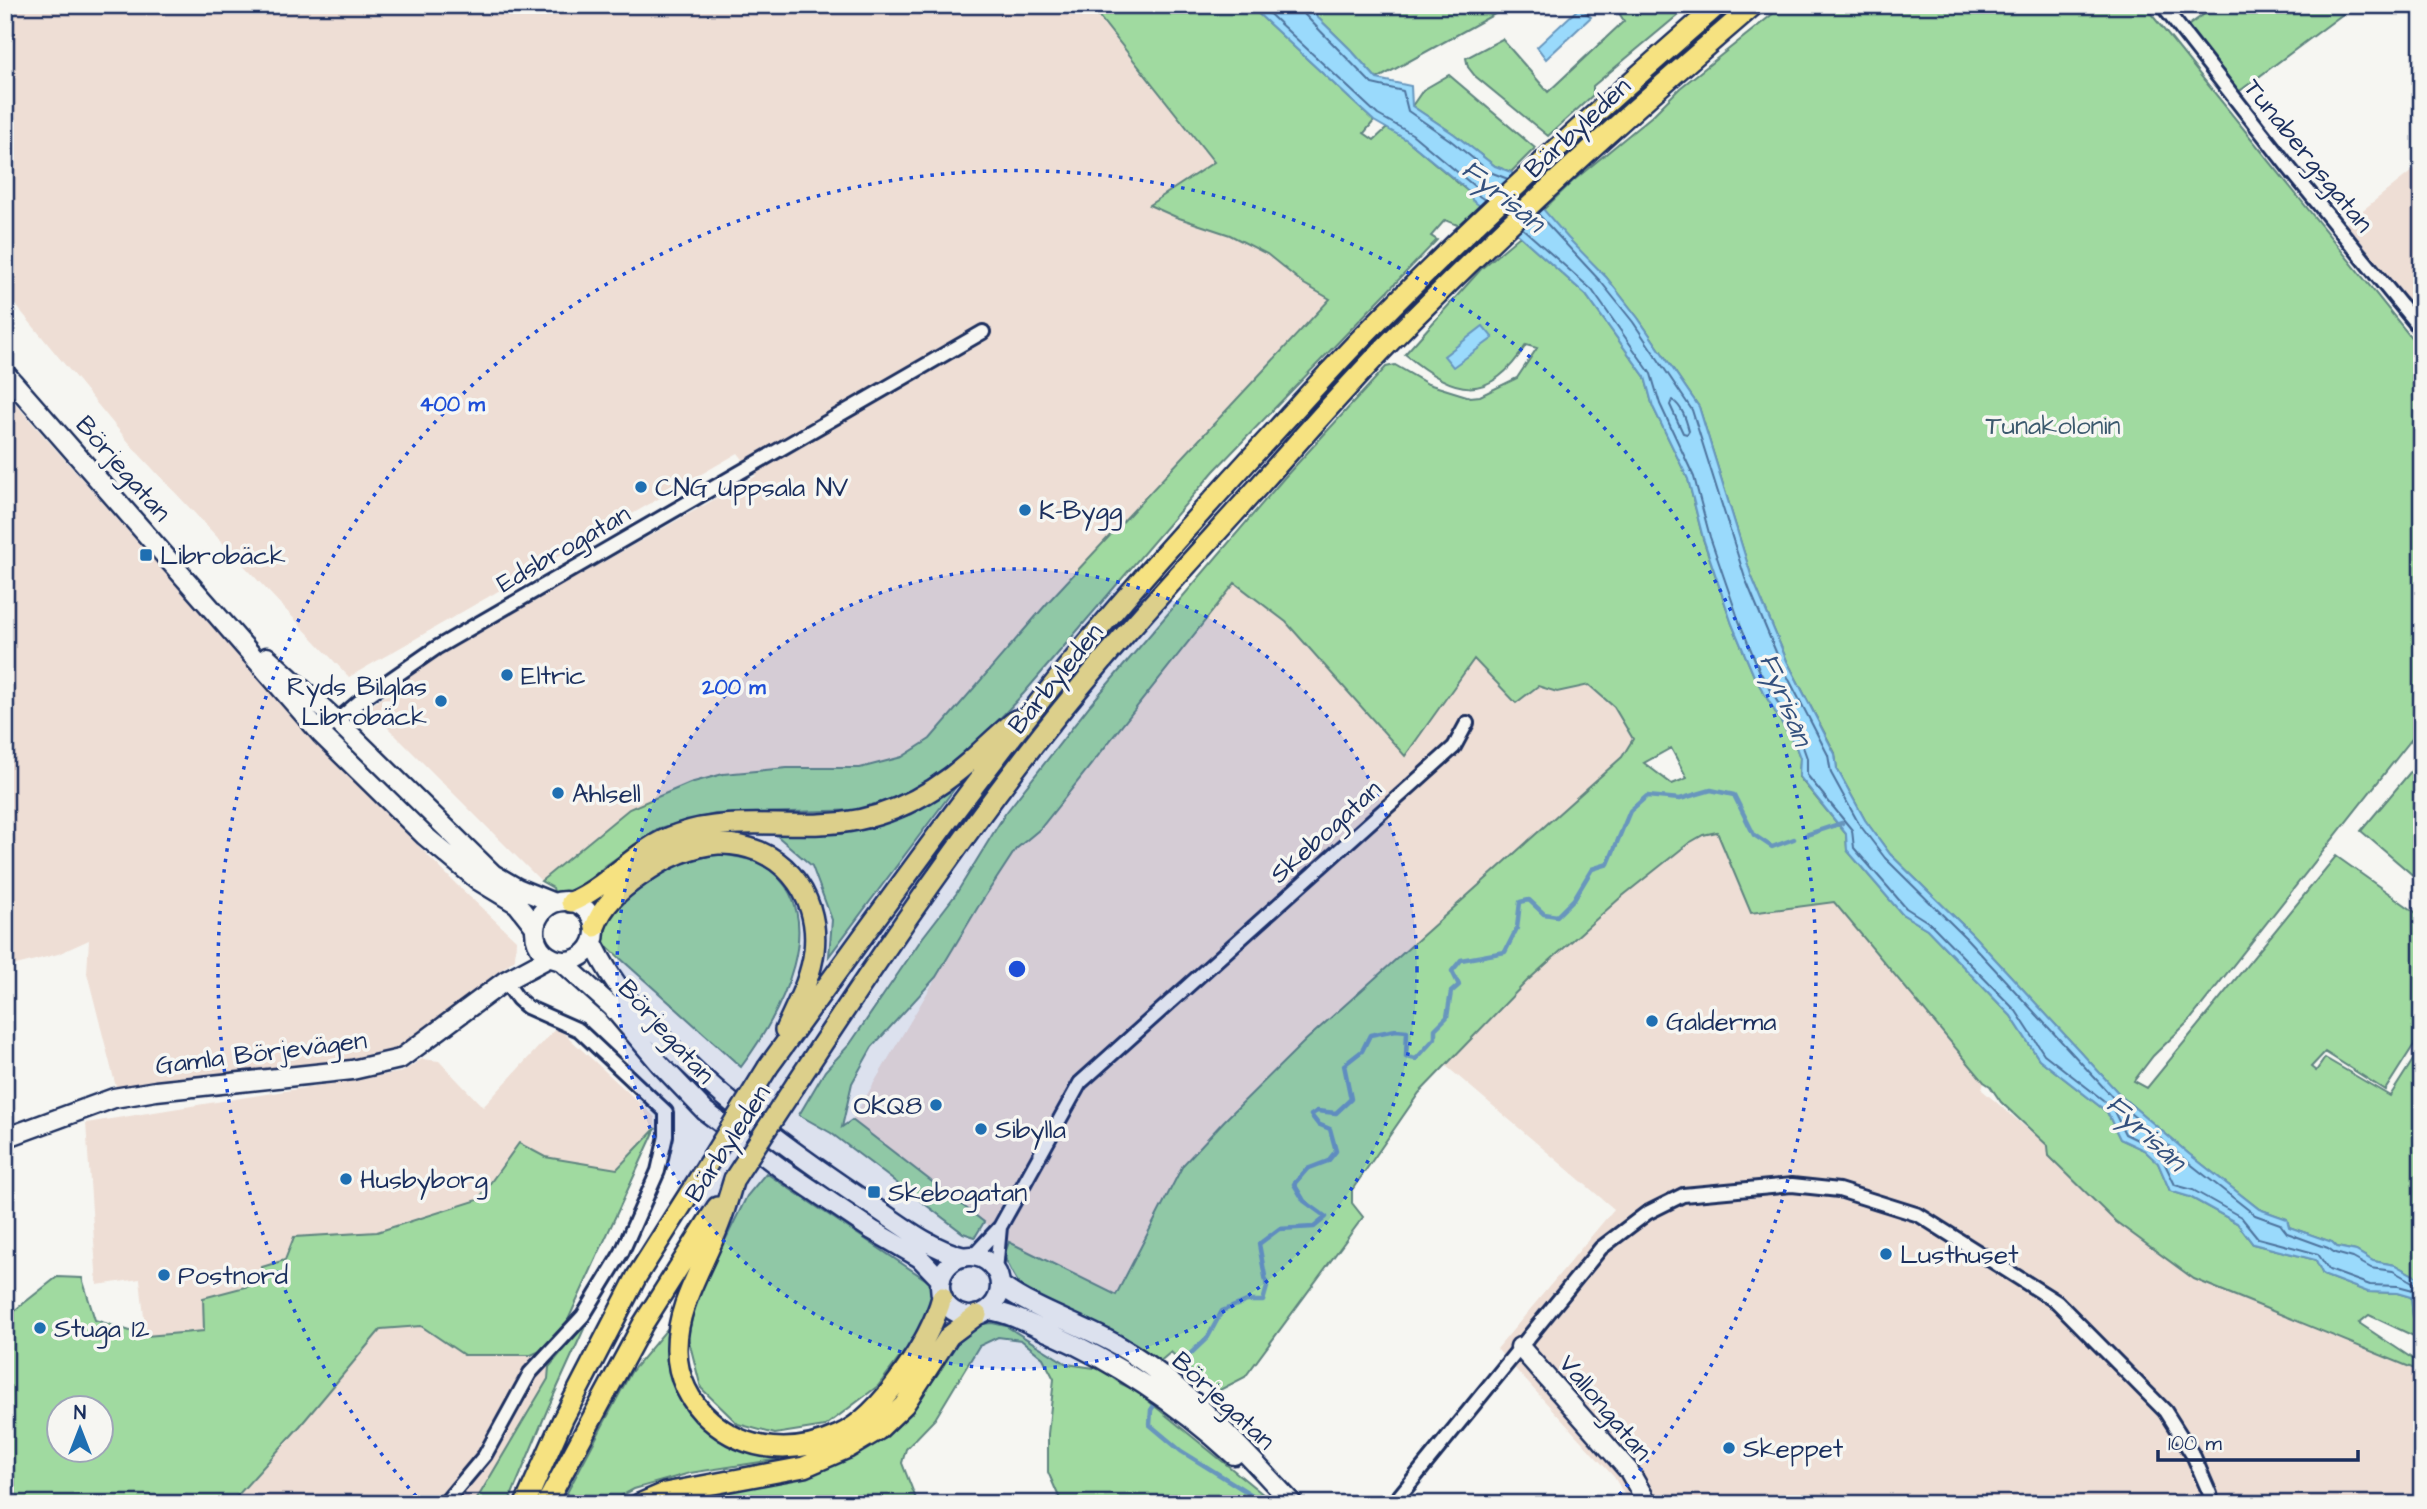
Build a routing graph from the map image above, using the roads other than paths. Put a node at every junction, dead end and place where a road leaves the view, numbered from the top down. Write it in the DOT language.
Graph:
graph roads {
  1 [pos="1718,5"];
  2 [pos="1755,5"];
  3 [pos="2162,5"];
  4 [pos="2422,331"];
  5 [pos="984,332"];
  6 [pos="5,373"];
  7 [pos="203,598"];
  8 [pos="1037,705"];
  9 [pos="337,722"];
  10 [pos="1467,723"];
  11 [pos="321,734"];
  12 [pos="562,902"];
  13 [pos="594,935"];
  14 [pos="546,948"];
  15 [pos="505,981"];
  16 [pos="768,1067"];
  17 [pos="5,1138"];
  18 [pos="734,1179"];
  19 [pos="1000,1227"];
  20 [pos="968,1257"];
  21 [pos="998,1278"];
  22 [pos="942,1289"];
  23 [pos="983,1313"];
  24 [pos="1520,1347"];
  25 [pos="1152,1378"];
  26 [pos="444,1504"];
  27 [pos="525,1504"];
  28 [pos="546,1504"];
  29 [pos="639,1504"];
  30 [pos="1290,1504"];
  31 [pos="1393,1504"];
  32 [pos="1648,1504"];
  33 [pos="2212,1504"];
  1 -- 8 [label="main road, Bärbyleden"];
  2 -- 18 [label="main road, Bärbyleden, bridge"];
  3 -- 4 [label="street, Tunabergsgatan"];
  5 -- 9 [label="street, Edsbrogatan"];
  6 -- 7 [label="main road, Börjegatan"];
  7 -- 9 [label="main road, Börjegatan"];
  7 -- 11 [label="main road, Börjegatan"];
  8 -- 12 [label="main road"];
  8 -- 16 [label="main road, Bärbyleden"];
  9 -- 11 [label="street, Edsbrogatan"];
  9 -- 12 [label="main road, Börjegatan"];
  10 -- 19 [label="street, Skebogatan"];
  11 -- 14 [label="main road, Börjegatan"];
  12 -- 13 [label="main road"];
  12 -- 14 [label="main road"];
  13 -- 14 [label="main road"];
  13 -- 16 [label="main road"];
  13 -- 20 [label="main road, Börjegatan"];
  14 -- 15 [label="main road, Gamla Börjevägen"];
  14 -- 22 [label="main road, Börjegatan"];
  15 -- 17 [label="main road, Gamla Börjevägen"];
  15 -- 26 [label="street"];
  16 -- 27 [label="main road, Bärbyleden, bridge"];
  18 -- 22 [label="main road"];
  18 -- 28 [label="main road, Bärbyleden"];
  19 -- 20 [label="street, Skebogatan"];
  19 -- 21 [label="street, Skebogatan"];
  20 -- 21 [label="main road"];
  20 -- 22 [label="main road"];
  21 -- 23 [label="main road"];
  21 -- 25 [label="main road, Börjegatan"];
  22 -- 23 [label="main road"];
  23 -- 25 [label="main road, Börjegatan"];
  23 -- 29 [label="main road"];
  24 -- 31 [label="street"];
  24 -- 32 [label="main road, Vallongatan"];
  24 -- 33 [label="street"];
  25 -- 30 [label="main road, Börjegatan"];
}
